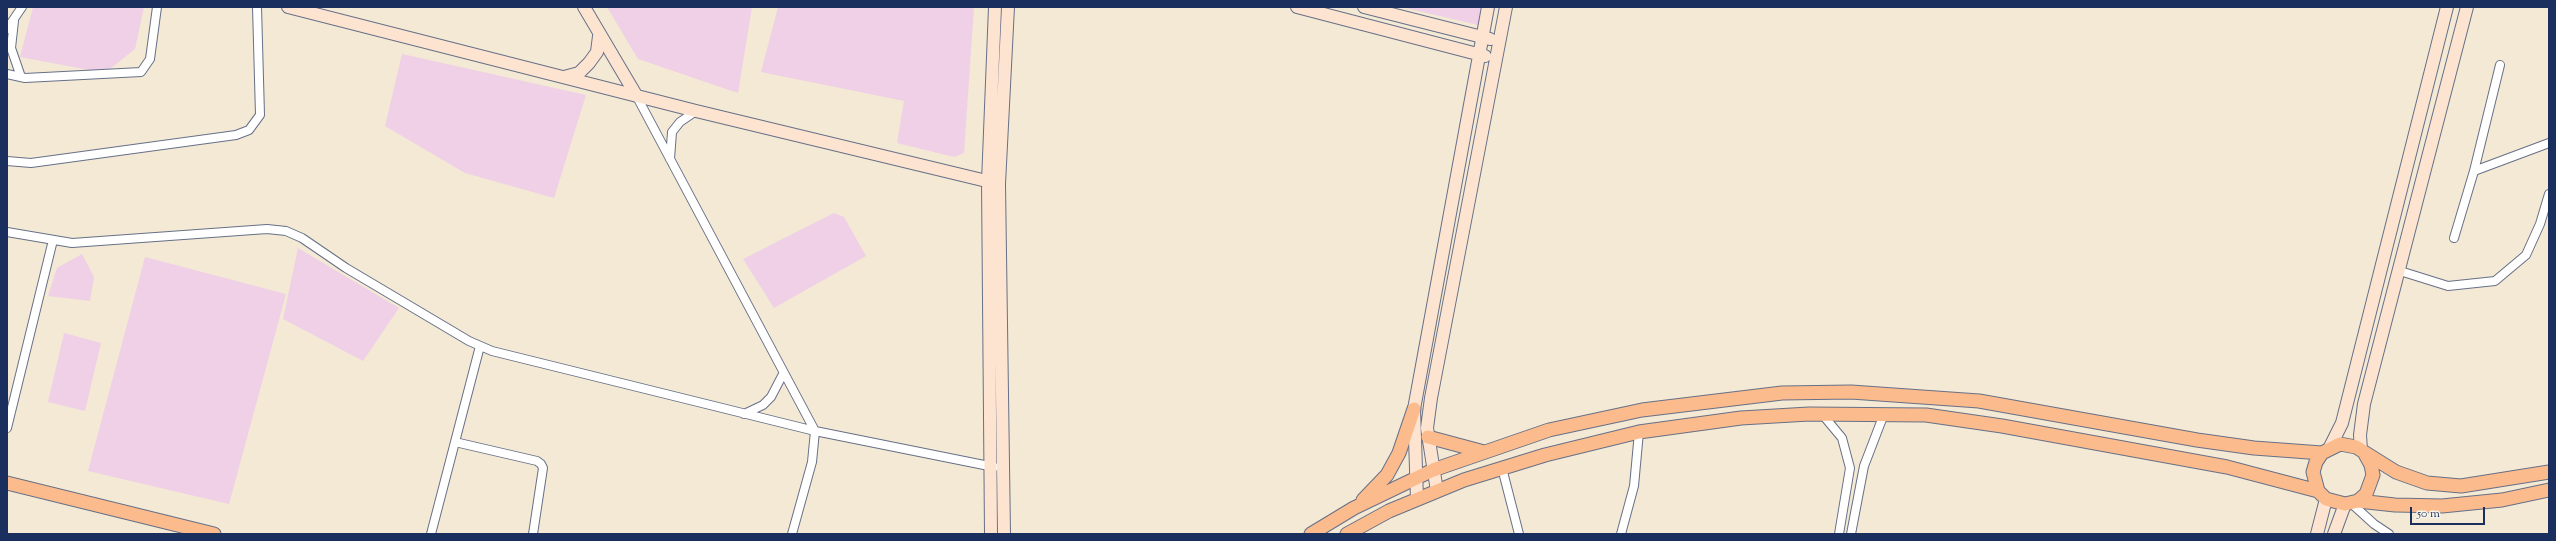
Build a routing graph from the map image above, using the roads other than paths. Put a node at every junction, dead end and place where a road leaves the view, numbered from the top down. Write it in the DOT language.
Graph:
graph roads {
  1 [pos="22,7"];
  2 [pos="157,7"];
  3 [pos="257,7"];
  4 [pos="288,7"];
  5 [pos="584,7"];
  6 [pos="995,7"];
  7 [pos="1008,7"];
  8 [pos="1297,7"];
  9 [pos="1364,7"];
  10 [pos="1488,7"];
  11 [pos="1506,7"];
  12 [pos="2447,7"];
  13 [pos="2466,7"];
  14 [pos="14,21"];
  15 [pos="7,29"];
  16 [pos="599,36"];
  17 [pos="1482,37"];
  18 [pos="1499,41"];
  19 [pos="1479,55"];
  20 [pos="1495,59"];
  21 [pos="2500,65"];
  22 [pos="7,74"];
  23 [pos="21,77"];
  24 [pos="562,77"];
  25 [pos="636,96"];
  26 [pos="696,112"];
  27 [pos="2549,143"];
  28 [pos="7,161"];
  29 [pos="670,162"];
  30 [pos="2474,171"];
  31 [pos="993,183"];
  32 [pos="2549,194"];
  33 [pos="1447,230"];
  34 [pos="7,232"];
  35 [pos="1463,232"];
  36 [pos="2454,238"];
  37 [pos="53,240"];
  38 [pos="2400,271"];
  39 [pos="480,346"];
  40 [pos="783,374"];
  41 [pos="1414,409"];
  42 [pos="744,414"];
  43 [pos="1822,414"];
  44 [pos="1884,414"];
  45 [pos="7,428"];
  46 [pos="1415,430"];
  47 [pos="815,431"];
  48 [pos="1428,432"];
  49 [pos="1639,432"];
  50 [pos="455,442"];
  51 [pos="2326,450"];
  52 [pos="1484,452"];
  53 [pos="2363,452"];
  54 [pos="996,467"];
  55 [pos="1502,468"];
  56 [pos="1433,470"];
  57 [pos="2549,472"];
  58 [pos="1416,478"];
  59 [pos="7,482"];
  60 [pos="2549,490"];
  61 [pos="1437,491"];
  62 [pos="2322,495"];
  63 [pos="1418,499"];
  64 [pos="2351,503"];
  65 [pos="1354,508"];
  66 [pos="214,534"];
  67 [pos="431,534"];
  68 [pos="533,534"];
  69 [pos="792,534"];
  70 [pos="991,534"];
  71 [pos="1004,534"];
  72 [pos="1311,534"];
  73 [pos="1347,534"];
  74 [pos="1519,534"];
  75 [pos="1621,534"];
  76 [pos="1839,534"];
  77 [pos="1851,534"];
  78 [pos="2317,534"];
  79 [pos="2334,534"];
  80 [pos="2390,534"];
  1 -- 14 [label="street"];
  2 -- 23 [label="street"];
  3 -- 28 [label="street"];
  4 -- 24 [label="main road"];
  5 -- 16 [label="main road"];
  6 -- 31 [label="main road"];
  7 -- 31 [label="main road"];
  8 -- 19 [label="main road"];
  9 -- 17 [label="main road"];
  10 -- 17 [label="main road"];
  11 -- 18 [label="main road"];
  12 -- 51 [label="main road"];
  13 -- 38 [label="main road"];
  14 -- 15 [label="street"];
  14 -- 23 [label="street"];
  16 -- 24 [label="main road"];
  16 -- 25 [label="main road"];
  17 -- 18 [label="main road"];
  17 -- 19 [label="main road"];
  18 -- 20 [label="main road"];
  19 -- 20 [label="main road"];
  19 -- 33 [label="main road"];
  20 -- 35 [label="main road"];
  21 -- 30 [label="street"];
  22 -- 23 [label="street"];
  24 -- 25 [label="main road"];
  25 -- 26 [label="main road"];
  25 -- 29 [label="street"];
  26 -- 29 [label="street"];
  26 -- 31 [label="main road"];
  27 -- 30 [label="street"];
  29 -- 40 [label="street"];
  30 -- 36 [label="street"];
  31 -- 54 [label="main road"];
  32 -- 38 [label="street"];
  33 -- 35 [label="main road"];
  33 -- 41 [label="main road"];
  34 -- 37 [label="street"];
  35 -- 48 [label="main road"];
  37 -- 39 [label="street"];
  37 -- 45 [label="street"];
  38 -- 53 [label="main road"];
  39 -- 42 [label="street"];
  39 -- 50 [label="street"];
  40 -- 42 [label="street"];
  40 -- 47 [label="street"];
  41 -- 46 [label="main road"];
  41 -- 65 [label="main road"];
  42 -- 47 [label="street"];
  43 -- 44 [label="main road"];
  43 -- 49 [label="main road"];
  43 -- 76 [label="street"];
  44 -- 62 [label="main road"];
  44 -- 77 [label="street"];
  46 -- 48 [label="main road"];
  46 -- 58 [label="main road"];
  47 -- 54 [label="street"];
  47 -- 69 [label="street"];
  48 -- 52 [label="main road"];
  48 -- 56 [label="main road"];
  49 -- 55 [label="main road"];
  49 -- 75 [label="street"];
  50 -- 67 [label="street"];
  50 -- 68 [label="street"];
  51 -- 52 [label="main road"];
  51 -- 53 [label="main road"];
  51 -- 62 [label="main road"];
  52 -- 56 [label="main road"];
  53 -- 57 [label="main road"];
  53 -- 64 [label="main road"];
  54 -- 70 [label="main road"];
  54 -- 71 [label="main road"];
  55 -- 61 [label="main road"];
  55 -- 74 [label="street"];
  56 -- 58 [label="main road"];
  56 -- 61 [label="main road"];
  58 -- 63 [label="main road"];
  58 -- 65 [label="main road"];
  59 -- 66 [label="main road"];
  60 -- 64 [label="main road"];
  61 -- 63 [label="main road"];
  62 -- 64 [label="main road"];
  62 -- 78 [label="main road"];
  63 -- 73 [label="main road"];
  64 -- 79 [label="main road"];
  64 -- 80 [label="street"];
  65 -- 72 [label="main road"];
}
